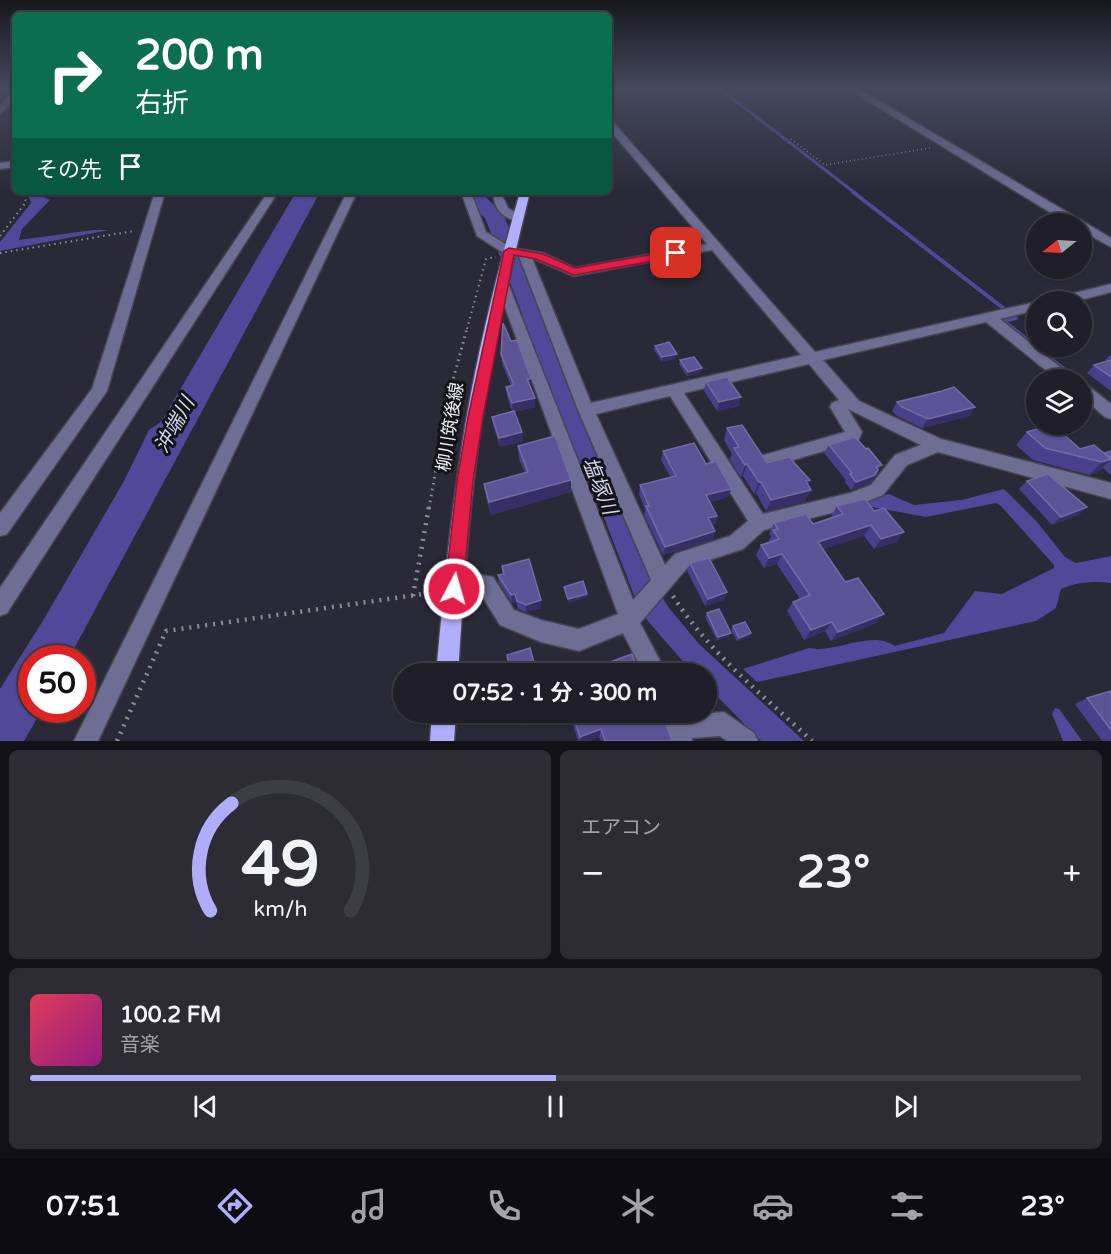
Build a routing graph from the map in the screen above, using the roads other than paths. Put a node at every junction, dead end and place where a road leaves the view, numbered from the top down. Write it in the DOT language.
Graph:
graph roads {
  1 [pos="908,123"];
  2 [pos="612,126"];
  3 [pos="159,195"];
  4 [pos="271,195"];
  5 [pos="351,195"];
  6 [pos="467,195"];
  7 [pos="498,195"];
  8 [pos="524,195"];
  9 [pos="1060,213"];
  10 [pos="518,218"];
  11 [pos="1092,232"];
  12 [pos="1111,243"];
  13 [pos="717,246"];
  14 [pos="514,254"];
  15 [pos="502,283"];
  16 [pos="1111,288"];
  17 [pos="1092,293"];
  18 [pos="1026,308"];
  19 [pos="989,317"];
  20 [pos="814,359"];
  21 [pos="1055,369"];
  22 [pos="675,391"];
  23 [pos="1092,397"];
  24 [pos="850,402"];
  25 [pos="586,411"];
  26 [pos="1111,412"];
  27 [pos="937,445"];
  28 [pos="766,460"];
  29 [pos="1111,491"];
  30 [pos="759,523"];
  31 [pos="0,528"];
  32 [pos="454,584"];
  33 [pos="661,584"];
  34 [pos="0,606"];
  35 [pos="631,617"];
  36 [pos="448,663"];
  37 [pos="651,663"];
  38 [pos="443,723"];
  39 [pos="678,727"];
  40 [pos="86,741"];
  41 [pos="442,741"];
  42 [pos="746,741"];
  1 -- 9 [label="street"];
  2 -- 13 [label="street"];
  3 -- 31 [label="street"];
  4 -- 34 [label="street"];
  5 -- 40 [label="street"];
  6 -- 14 [label="street"];
  7 -- 10 [label="street"];
  8 -- 10 [label="main road, 柳川筑後線"];
  10 -- 14 [label="main road, 柳川筑後線"];
  11 -- 12 [label="street"];
  13 -- 14 [label="street"];
  13 -- 20 [label="street"];
  14 -- 15 [label="main road, 柳川筑後線"];
  14 -- 25 [label="street"];
  15 -- 32 [label="main road, 柳川筑後線"];
  15 -- 35 [label="street"];
  16 -- 17 [label="street"];
  18 -- 19 [label="street"];
  19 -- 20 [label="street"];
  19 -- 21 [label="street"];
  20 -- 22 [label="street"];
  20 -- 24 [label="street"];
  22 -- 25 [label="street"];
  22 -- 30 [label="street"];
  23 -- 26 [label="street"];
  24 -- 27 [label="street"];
  24 -- 28 [label="street"];
  25 -- 33 [label="street"];
  27 -- 29 [label="street"];
  27 -- 30 [label="street"];
  30 -- 33 [label="street"];
  32 -- 35 [label="street"];
  32 -- 36 [label="main road, 柳川筑後線"];
  33 -- 35 [label="street"];
  35 -- 37 [label="street"];
  38 -- 41 [label="main road"];
  39 -- 42 [label="street"];
}
